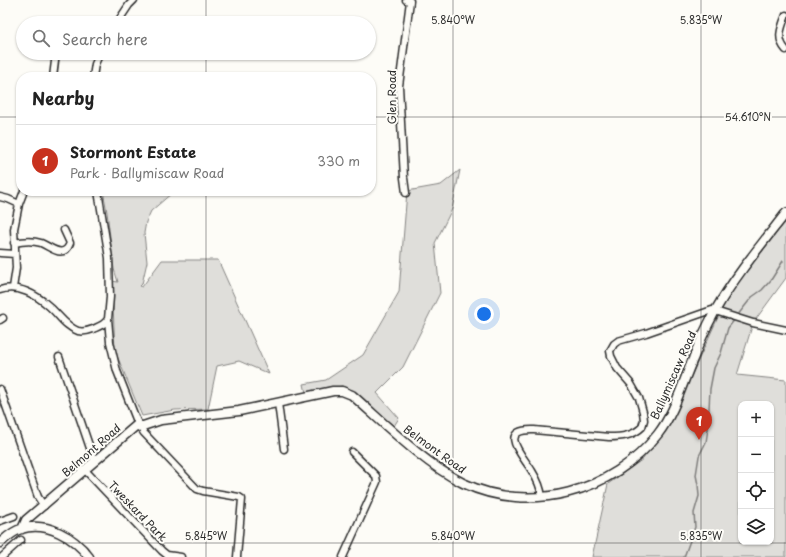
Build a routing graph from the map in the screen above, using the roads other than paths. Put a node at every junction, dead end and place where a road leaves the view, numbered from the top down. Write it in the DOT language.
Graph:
graph roads {
  1 [pos="134,0"];
  2 [pos="408,0"];
  3 [pos="786,15"];
  4 [pos="121,16"];
  5 [pos="786,50"];
  6 [pos="55,60"];
  7 [pos="97,60"];
  8 [pos="54,72"];
  9 [pos="94,72"];
  10 [pos="406,193"];
  11 [pos="22,196"];
  12 [pos="99,196"];
  13 [pos="0,197"];
  14 [pos="19,204"];
  15 [pos="786,213"];
  16 [pos="64,230"];
  17 [pos="14,243"];
  18 [pos="0,253"];
  19 [pos="16,254"];
  20 [pos="13,288"];
  21 [pos="0,290"];
  22 [pos="718,312"];
  23 [pos="108,319"];
  24 [pos="786,330"];
  25 [pos="58,357"];
  26 [pos="0,389"];
  27 [pos="278,403"];
  28 [pos="139,425"];
  29 [pos="284,449"];
  30 [pos="352,452"];
  31 [pos="96,461"];
  32 [pos="85,470"];
  33 [pos="542,497"];
  34 [pos="44,506"];
  35 [pos="14,516"];
  36 [pos="0,521"];
  37 [pos="43,528"];
  38 [pos="22,529"];
  39 [pos="21,540"];
  40 [pos="0,543"];
  41 [pos="2,557"];
  42 [pos="89,557"];
  43 [pos="181,557"];
  44 [pos="237,557"];
  45 [pos="343,557"];
  1 -- 4 [label="street"];
  2 -- 10 [label="street, Glen Road"];
  3 -- 5 [label="street"];
  6 -- 8 [label="street"];
  7 -- 9 [label="street"];
  11 -- 14 [label="street"];
  12 -- 23 [label="street"];
  13 -- 14 [label="street"];
  14 -- 17 [label="street"];
  15 -- 22 [label="main road, Ballymiscaw Road"];
  16 -- 17 [label="street"];
  17 -- 19 [label="street"];
  18 -- 19 [label="street"];
  19 -- 20 [label="street"];
  20 -- 21 [label="street"];
  20 -- 23 [label="street"];
  22 -- 24 [label="street"];
  22 -- 33 [label="main road, Ballymiscaw Road"];
  22 -- 33 [label="street"];
  23 -- 28 [label="street"];
  25 -- 31 [label="street"];
  26 -- 34 [label="street"];
  27 -- 28 [label="main road, Belmont Road"];
  27 -- 29 [label="street"];
  27 -- 33 [label="main road, Belmont Road"];
  28 -- 31 [label="main road, Belmont Road"];
  28 -- 44 [label="street"];
  30 -- 45 [label="street"];
  31 -- 32 [label="main road, Belmont Road"];
  32 -- 34 [label="main road, Belmont Road"];
  32 -- 43 [label="street, Tweskard Park"];
  34 -- 37 [label="main road"];
  34 -- 38 [label="main road, Belmont Road"];
  35 -- 36 [label="street"];
  37 -- 38 [label="main road"];
  37 -- 42 [label="main road"];
  38 -- 40 [label="main road, Belmont Road"];
  39 -- 41 [label="street"];
}
